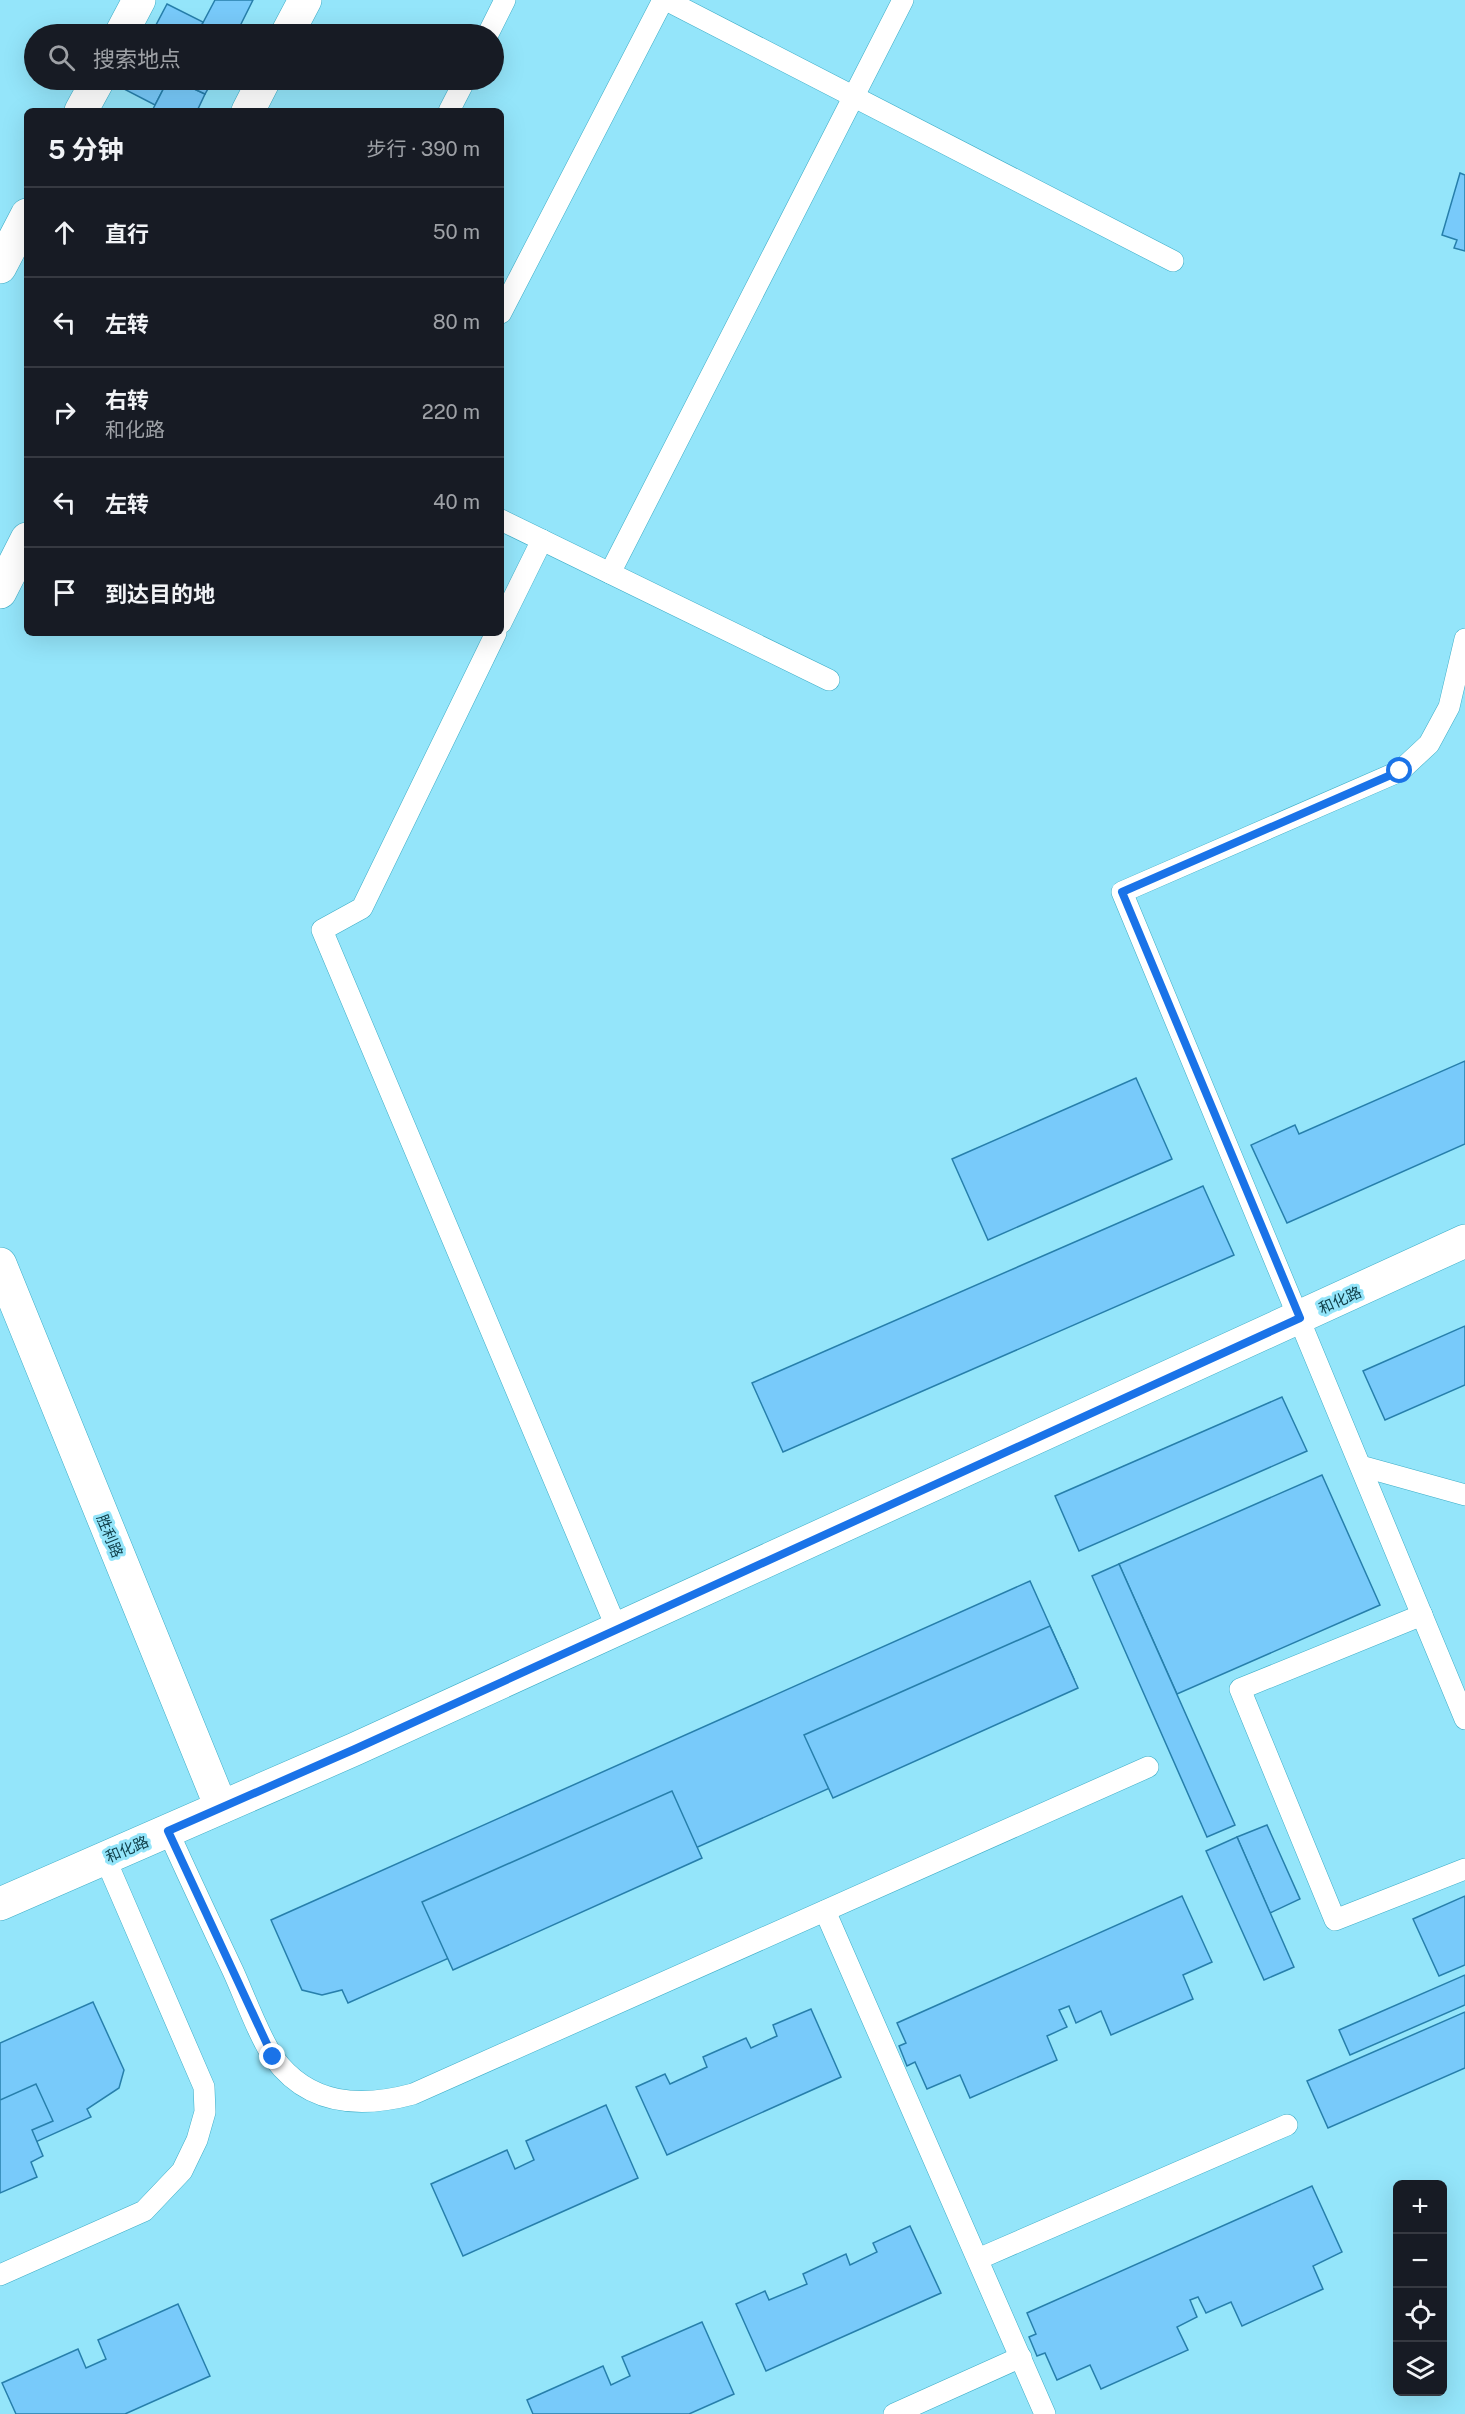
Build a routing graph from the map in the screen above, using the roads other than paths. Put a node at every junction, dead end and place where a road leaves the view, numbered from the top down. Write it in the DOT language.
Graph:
graph roads {
  1 [pos="139,0"];
  2 [pos="305,0"];
  3 [pos="505,0"];
  4 [pos="664,0"];
  5 [pos="903,0"];
  6 [pos="126,24"];
  7 [pos="292,24"];
  8 [pos="493,24"];
  9 [pos="93,90"];
  10 [pos="259,90"];
  11 [pos="460,90"];
  12 [pos="854,96"];
  13 [pos="83,108"];
  14 [pos="250,108"];
  15 [pos="451,108"];
  16 [pos="24,221"];
  17 [pos="1173,261"];
  18 [pos="0,267"];
  19 [pos="504,307"];
  20 [pos="504,521"];
  21 [pos="542,540"];
  22 [pos="24,545"];
  23 [pos="610,573"];
  24 [pos="0,592"];
  25 [pos="504,617"];
  26 [pos="495,636"];
  27 [pos="1465,639"];
  28 [pos="829,680"];
  29 [pos="1465,1241"];
  30 [pos="0,1264"];
  31 [pos="1300,1318"];
  32 [pos="1361,1466"];
  33 [pos="1465,1495"];
  34 [pos="1422,1615"];
  35 [pos="617,1629"];
  36 [pos="1465,1719"];
  37 [pos="1148,1767"];
  38 [pos="221,1807"];
  39 [pos="168,1831"];
  40 [pos="105,1858"];
  41 [pos="1465,1869"];
  42 [pos="0,1904"];
  43 [pos="825,1911"];
  44 [pos="1287,2125"];
  45 [pos="978,2259"];
  46 [pos="0,2275"];
  47 [pos="1020,2357"];
  48 [pos="894,2414"];
  49 [pos="1045,2414"];
  1 -- 6 [label="street"];
  2 -- 7 [label="street"];
  3 -- 8 [label="lane"];
  4 -- 12 [label="lane"];
  4 -- 19 [label="lane"];
  5 -- 12 [label="lane"];
  9 -- 13 [label="street"];
  10 -- 14 [label="street"];
  11 -- 15 [label="lane"];
  12 -- 17 [label="lane"];
  12 -- 23 [label="lane"];
  16 -- 18 [label="street"];
  20 -- 21 [label="lane"];
  21 -- 23 [label="lane"];
  21 -- 25 [label="lane"];
  22 -- 24 [label="street"];
  23 -- 28 [label="lane"];
  26 -- 35 [label="lane"];
  27 -- 31 [label="lane"];
  29 -- 31 [label="street, 和化路"];
  30 -- 38 [label="street, 胜利路"];
  31 -- 32 [label="lane"];
  31 -- 35 [label="street, 和化路"];
  32 -- 33 [label="lane"];
  32 -- 34 [label="lane"];
  34 -- 36 [label="lane"];
  34 -- 41 [label="lane"];
  35 -- 38 [label="street, 和化路"];
  37 -- 43 [label="lane"];
  38 -- 39 [label="street, 和化路"];
  39 -- 40 [label="street, 和化路"];
  39 -- 43 [label="lane"];
  40 -- 42 [label="street, 和化路"];
  40 -- 46 [label="lane"];
  43 -- 45 [label="lane"];
  44 -- 45 [label="lane"];
  45 -- 47 [label="lane"];
  47 -- 48 [label="lane"];
  47 -- 49 [label="lane"];
}
